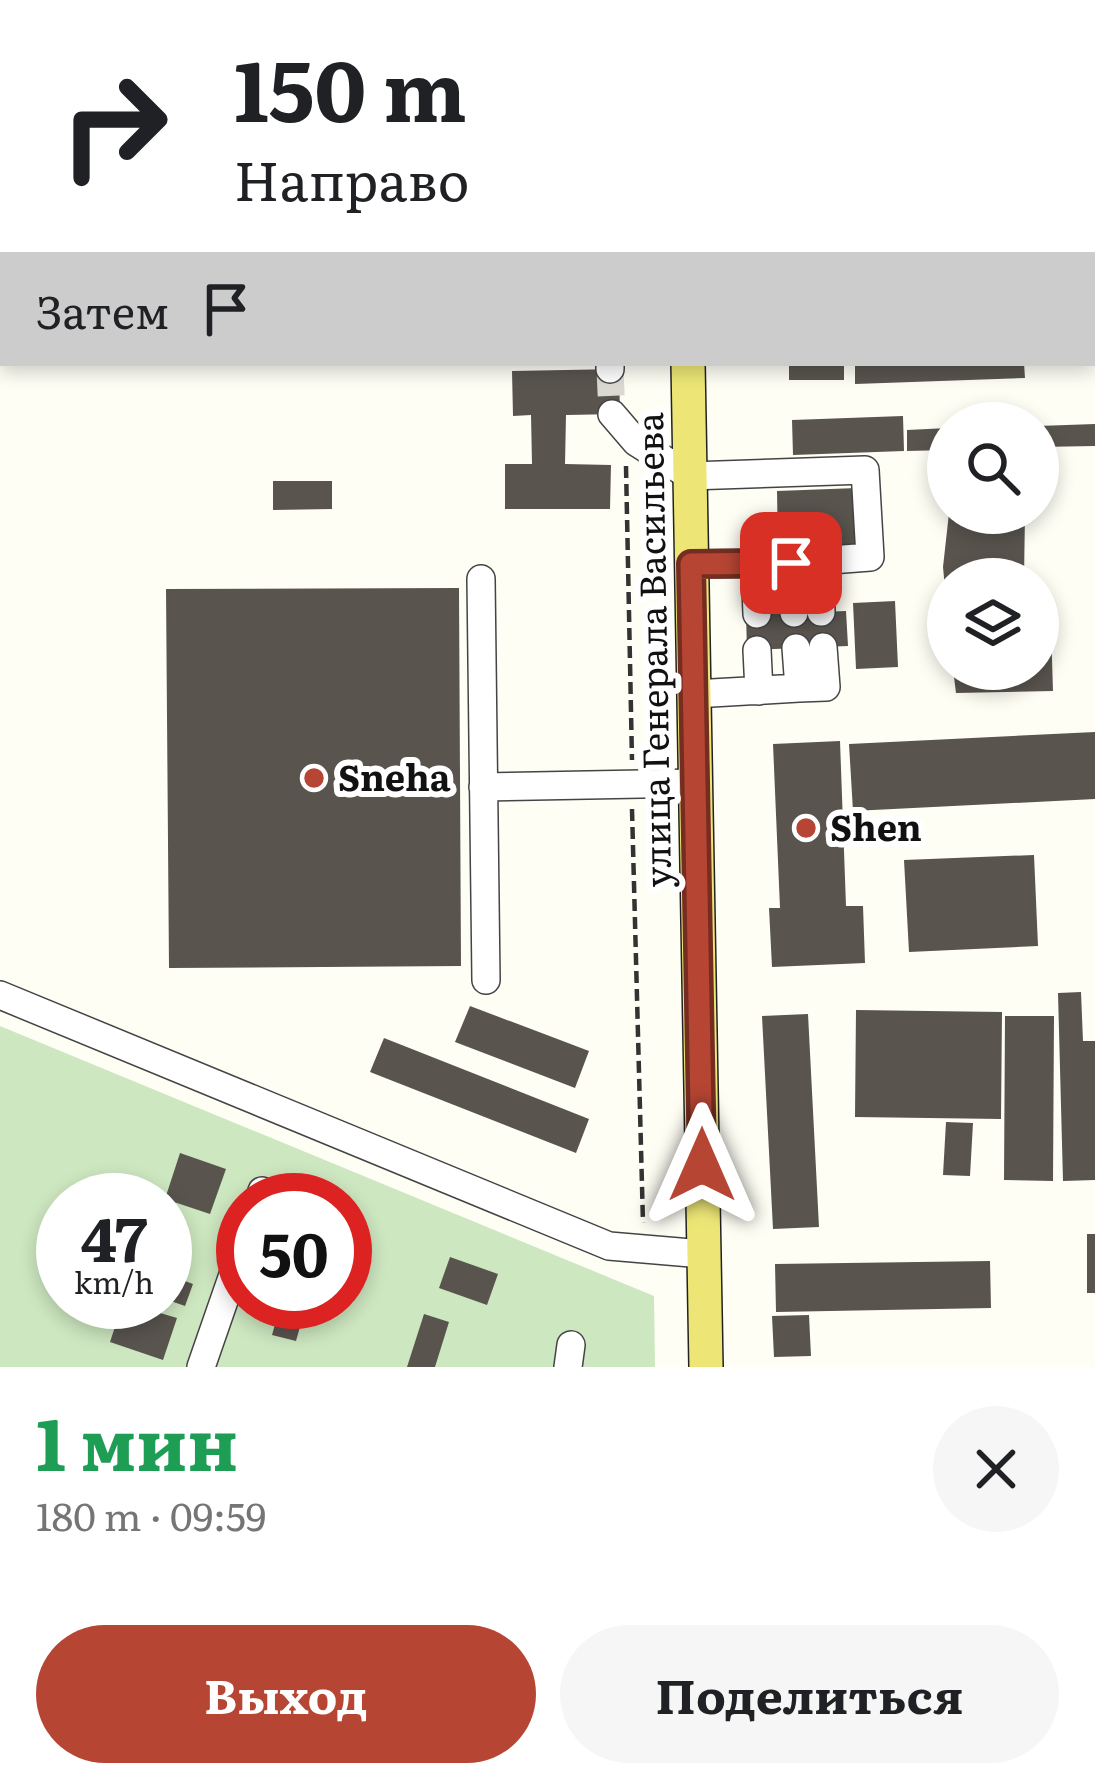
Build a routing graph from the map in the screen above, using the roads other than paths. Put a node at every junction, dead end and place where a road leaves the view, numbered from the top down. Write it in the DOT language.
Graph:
graph roads {
  1 [pos="688,366"];
  2 [pos="618,422"];
  3 [pos="690,476"];
  4 [pos="805,562"];
  5 [pos="754,563"];
  6 [pos="691,564"];
  7 [pos="481,578"];
  8 [pos="807,612"];
  9 [pos="757,614"];
  10 [pos="809,648"];
  11 [pos="757,650"];
  12 [pos="759,691"];
  13 [pos="694,694"];
  14 [pos="694,783"];
  15 [pos="483,787"];
  16 [pos="486,980"];
  17 [pos="0,995"];
  18 [pos="703,1255"];
  19 [pos="216,1324"];
  20 [pos="201,1367"];
  21 [pos="706,1367"];
  1 -- 3 [label="main road, улица Генерала Васильева"];
  2 -- 3 [label="lane"];
  3 -- 4 [label="lane"];
  3 -- 6 [label="main road, улица Генерала Васильева"];
  4 -- 5 [label="lane"];
  4 -- 8 [label="lane"];
  5 -- 6 [label="lane"];
  5 -- 9 [label="lane"];
  6 -- 13 [label="main road, улица Генерала Васильева"];
  7 -- 15 [label="lane"];
  10 -- 12 [label="lane"];
  11 -- 12 [label="lane"];
  12 -- 13 [label="lane"];
  13 -- 14 [label="main road, улица Генерала Васильева"];
  14 -- 15 [label="lane"];
  14 -- 18 [label="main road, улица Генерала Васильева"];
  15 -- 16 [label="lane"];
  17 -- 18 [label="lane"];
  18 -- 21 [label="main road, улица Генерала Васильева"];
  19 -- 20 [label="lane"];
}
